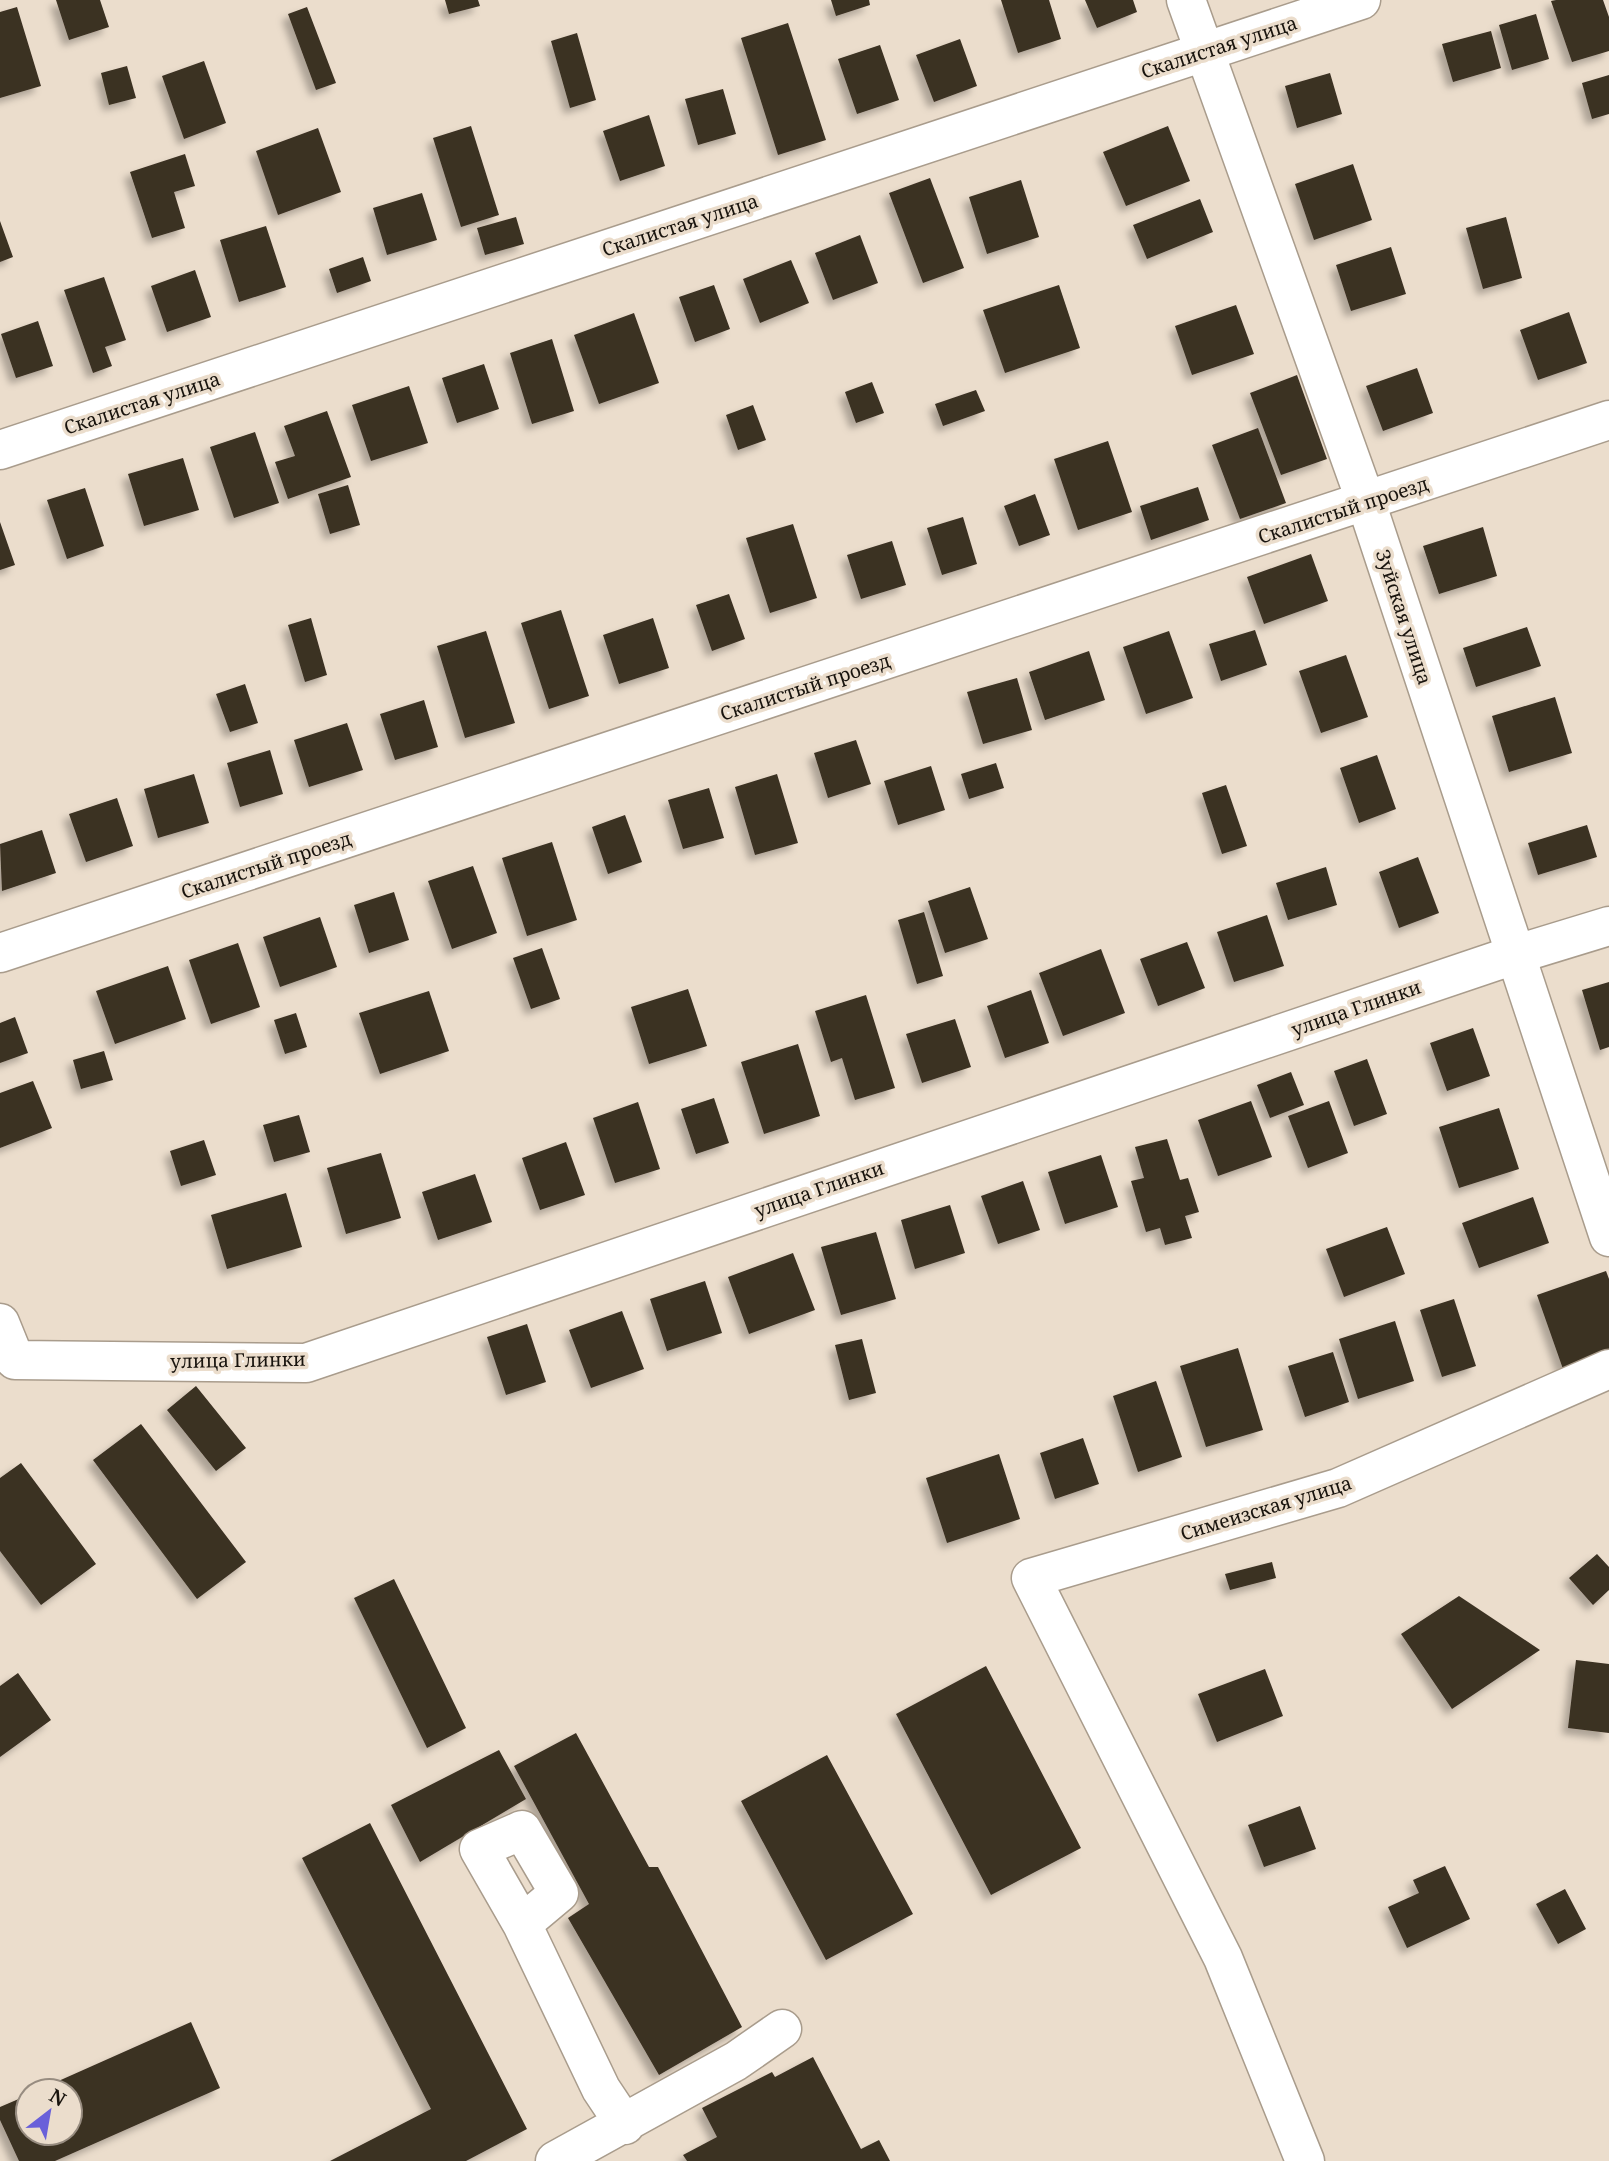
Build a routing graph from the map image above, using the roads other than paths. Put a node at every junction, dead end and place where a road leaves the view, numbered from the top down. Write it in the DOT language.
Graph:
graph roads {
  1 [pos="1186,0"];
  2 [pos="1361,0"];
  3 [pos="1205,52"];
  4 [pos="1609,420"];
  5 [pos="0,450"];
  6 [pos="1366,502"];
  7 [pos="1609,926"];
  8 [pos="0,953"];
  9 [pos="1514,955"];
  10 [pos="1609,1237"];
  11 [pos="0,1322"];
  12 [pos="8,1367"];
  13 [pos="1609,1368"];
  14 [pos="522,1924"];
  15 [pos="782,2029"];
  16 [pos="625,2125"];
  17 [pos="555,2161"];
  18 [pos="1305,2161"];
  1 -- 3 [label="street, Зуйская улица"];
  2 -- 3 [label="street, Скалистая улица"];
  3 -- 5 [label="street, Скалистая улица"];
  3 -- 6 [label="street, Зуйская улица"];
  4 -- 6 [label="street, Скалистый проезд"];
  6 -- 8 [label="street, Скалистый проезд"];
  6 -- 9 [label="street, Зуйская улица"];
  7 -- 9 [label="street, улица Глинки"];
  9 -- 10 [label="street, Зуйская улица"];
  9 -- 12 [label="street, улица Глинки"];
  11 -- 12 [label="street"];
  13 -- 18 [label="street, Симеизская улица"];
  14 -- 16 [label="street"];
  15 -- 16 [label="street"];
  16 -- 17 [label="street"];
}
